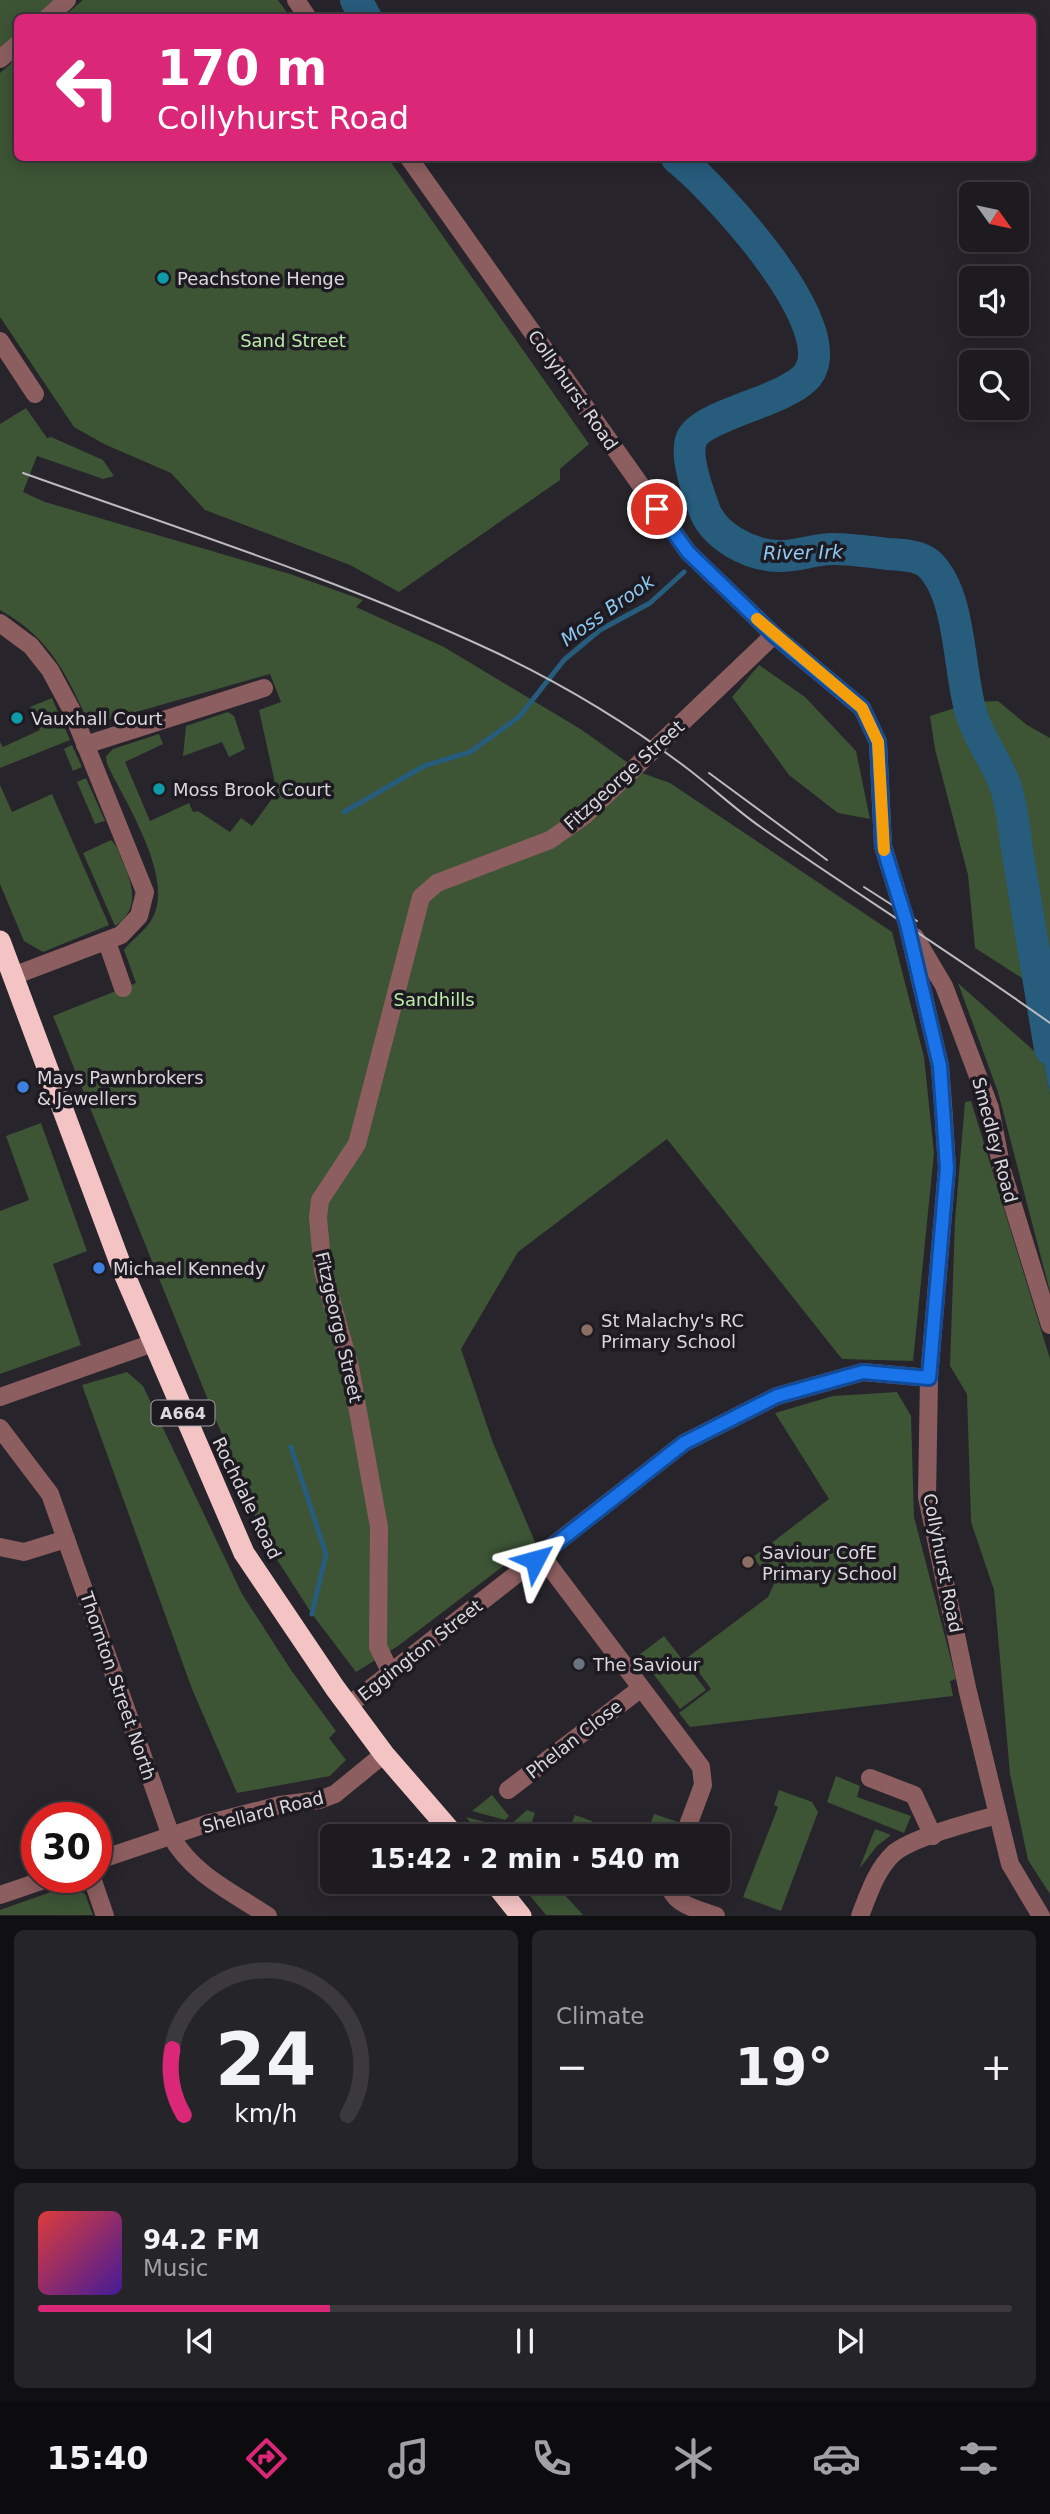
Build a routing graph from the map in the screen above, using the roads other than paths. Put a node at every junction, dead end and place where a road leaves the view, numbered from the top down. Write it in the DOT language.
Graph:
graph roads {
  1 [pos="67,0"];
  2 [pos="51,14"];
  3 [pos="14,47"];
  4 [pos="0,59"];
  5 [pos="411,161"];
  6 [pos="0,341"];
  7 [pos="35,394"];
  8 [pos="0,623"];
  9 [pos="774,635"];
  10 [pos="264,688"];
  11 [pos="236,696"];
  12 [pos="243,714"];
  13 [pos="85,745"];
  14 [pos="907,924"];
  15 [pos="0,942"];
  16 [pos="107,942"];
  17 [pos="13,976"];
  18 [pos="123,988"];
  19 [pos="1050,1325"];
  20 [pos="153,1343"];
  21 [pos="929,1378"];
  22 [pos="0,1397"];
  23 [pos="0,1428"];
  24 [pos="66,1539"];
  25 [pos="0,1547"];
  26 [pos="541,1555"];
  27 [pos="391,1672"];
  28 [pos="640,1689"];
  29 [pos="348,1706"];
  30 [pos="384,1754"];
  31 [pos="870,1778"];
  32 [pos="508,1790"];
  33 [pos="997,1815"];
  34 [pos="445,1824"];
  35 [pos="688,1824"];
  36 [pos="171,1836"];
  37 [pos="933,1836"];
  38 [pos="112,1856"];
  39 [pos="21,1888"];
  40 [pos="98,1893"];
  41 [pos="503,1894"];
  42 [pos="675,1894"];
  43 [pos="0,1895"];
  44 [pos="106,1916"];
  45 [pos="268,1916"];
  46 [pos="521,1916"];
  47 [pos="716,1916"];
  48 [pos="860,1916"];
  49 [pos="1041,1916"];
  1 -- 2 [label="street"];
  3 -- 4 [label="street"];
  5 -- 9 [label="street, Collyhurst Road"];
  6 -- 7 [label="street"];
  8 -- 13 [label="street"];
  9 -- 14 [label="street, Collyhurst Road"];
  9 -- 27 [label="street, Fitzgeorge Street"];
  10 -- 11 [label="street"];
  11 -- 12 [label="street"];
  11 -- 13 [label="street"];
  13 -- 16 [label="street"];
  14 -- 19 [label="street, Smedley Road"];
  14 -- 21 [label="street, Collyhurst Road"];
  15 -- 17 [label="highway, Rochdale Road / A664"];
  16 -- 17 [label="street"];
  16 -- 18 [label="street"];
  17 -- 20 [label="highway, Rochdale Road / A664"];
  20 -- 22 [label="street"];
  20 -- 29 [label="highway, Rochdale Road / A664"];
  21 -- 26 [label="street, Eggington Street"];
  21 -- 33 [label="street, Collyhurst Road"];
  23 -- 24 [label="street, Thornton Street North"];
  24 -- 25 [label="street"];
  24 -- 36 [label="street, Thornton Street North"];
  26 -- 27 [label="street, Eggington Street"];
  26 -- 28 [label="street"];
  27 -- 29 [label="street, Eggington Street"];
  28 -- 32 [label="street, Phelan Close"];
  28 -- 35 [label="street"];
  29 -- 30 [label="highway, Rochdale Road / A664"];
  30 -- 34 [label="highway, Rochdale Road / A664"];
  30 -- 36 [label="street, Shellard Road"];
  31 -- 37 [label="street"];
  33 -- 37 [label="street"];
  33 -- 49 [label="street, Collyhurst Road"];
  36 -- 38 [label="street, Shellard Road"];
  36 -- 45 [label="street, Thornton Street North"];
  37 -- 48 [label="street"];
  39 -- 43 [label="street"];
  40 -- 44 [label="street"];
  41 -- 46 [label="highway"];
  42 -- 47 [label="street"];
}
